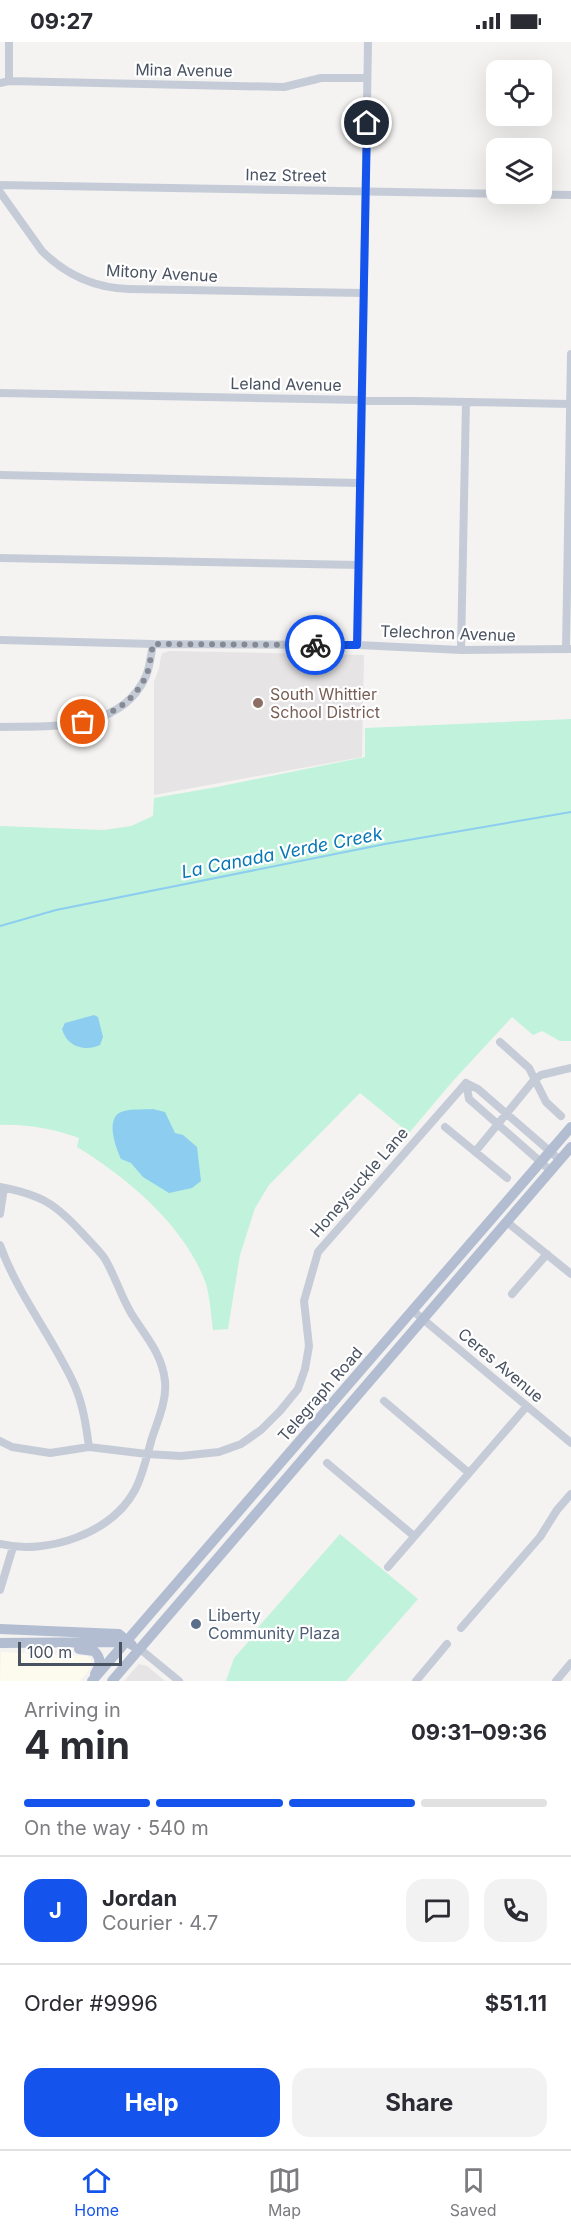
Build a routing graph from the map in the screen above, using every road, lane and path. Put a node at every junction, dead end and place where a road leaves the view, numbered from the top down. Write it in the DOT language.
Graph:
graph roads {
  1 [pos="9,42"];
  2 [pos="368,42"];
  3 [pos="367,78"];
  4 [pos="4,82"];
  5 [pos="0,185"];
  6 [pos="366,191"];
  7 [pos="0,192"];
  8 [pos="571,195"];
  9 [pos="364,293"];
  10 [pos="571,354"];
  11 [pos="0,393"];
  12 [pos="362,400"];
  13 [pos="466,402"];
  14 [pos="571,404"];
  15 [pos="0,475"];
  16 [pos="360,483"];
  17 [pos="570,487"];
  18 [pos="0,558"];
  19 [pos="359,565"];
  20 [pos="569,569"];
  21 [pos="0,640"];
  22 [pos="153,644"];
  23 [pos="357,645"];
  24 [pos="568,649"];
  25 [pos="461,650"];
  26 [pos="0,727"];
  27 [pos="500,1042"];
  28 [pos="571,1068"];
  29 [pos="535,1080"];
  30 [pos="466,1083"];
  31 [pos="507,1113"];
  32 [pos="561,1116"];
  33 [pos="498,1124"];
  34 [pos="445,1127"];
  35 [pos="571,1127"];
  36 [pos="571,1147"];
  37 [pos="550,1150"];
  38 [pos="475,1152"];
  39 [pos="560,1160"];
  40 [pos="541,1162"];
  41 [pos="551,1171"];
  42 [pos="507,1178"];
  43 [pos="2,1187"];
  44 [pos="0,1214"];
  45 [pos="507,1222"];
  46 [pos="0,1245"];
  47 [pos="547,1254"];
  48 [pos="571,1274"];
  49 [pos="512,1294"];
  50 [pos="412,1310"];
  51 [pos="422,1318"];
  52 [pos="384,1401"];
  53 [pos="527,1406"];
  54 [pos="0,1441"];
  55 [pos="571,1443"];
  56 [pos="89,1447"];
  57 [pos="147,1454"];
  58 [pos="327,1463"];
  59 [pos="469,1473"];
  60 [pos="571,1494"];
  61 [pos="414,1536"];
  62 [pos="0,1544"];
  63 [pos="13,1547"];
  64 [pos="388,1567"];
  65 [pos="0,1590"];
  66 [pos="461,1628"];
  67 [pos="0,1629"];
  68 [pos="126,1642"];
  69 [pos="0,1643"];
  70 [pos="60,1644"];
  71 [pos="447,1644"];
  72 [pos="140,1649"];
  73 [pos="571,1663"];
  74 [pos="92,1681"];
  75 [pos="112,1681"];
  76 [pos="179,1681"];
  77 [pos="416,1681"];
  78 [pos="556,1681"];
  1 -- 4 [label="street"];
  2 -- 3 [label="street"];
  3 -- 4 [label="street, Mina Avenue"];
  3 -- 6 [label="street"];
  5 -- 6 [label="street, Inez Street"];
  6 -- 8 [label="street, Inez Street"];
  6 -- 9 [label="street"];
  7 -- 9 [label="street, Mitony Avenue"];
  9 -- 12 [label="street"];
  10 -- 14 [label="street"];
  11 -- 12 [label="street, Leland Avenue"];
  12 -- 13 [label="street, Leland Avenue"];
  12 -- 16 [label="street"];
  13 -- 14 [label="street, Leland Avenue"];
  13 -- 25 [label="street"];
  14 -- 17 [label="street"];
  15 -- 16 [label="street"];
  16 -- 19 [label="street"];
  17 -- 20 [label="street"];
  18 -- 19 [label="street"];
  19 -- 23 [label="street"];
  20 -- 24 [label="street"];
  21 -- 22 [label="street, Telechron Avenue"];
  22 -- 23 [label="street, Telechron Avenue"];
  22 -- 26 [label="street"];
  23 -- 25 [label="street, Telechron Avenue"];
  24 -- 25 [label="street, Telechron Avenue"];
  27 -- 29 [label="street"];
  28 -- 29 [label="street"];
  29 -- 31 [label="street"];
  29 -- 32 [label="street"];
  30 -- 31 [label="street"];
  30 -- 33 [label="street"];
  30 -- 57 [label="street, Honeysuckle Lane"];
  31 -- 33 [label="street"];
  31 -- 37 [label="street"];
  33 -- 38 [label="street"];
  33 -- 40 [label="street"];
  34 -- 38 [label="street"];
  35 -- 37 [label="main road, Telegraph Road"];
  36 -- 39 [label="main road, Telegraph Road"];
  37 -- 39 [label="street"];
  37 -- 40 [label="main road, Telegraph Road"];
  38 -- 42 [label="street"];
  39 -- 41 [label="main road, Telegraph Road"];
  40 -- 41 [label="street"];
  40 -- 50 [label="main road, Telegraph Road"];
  41 -- 45 [label="main road, Telegraph Road"];
  43 -- 44 [label="street"];
  43 -- 57 [label="street"];
  45 -- 47 [label="street"];
  45 -- 51 [label="main road, Telegraph Road"];
  46 -- 56 [label="street"];
  47 -- 48 [label="street"];
  47 -- 49 [label="street"];
  50 -- 51 [label="street, Ceres Avenue"];
  50 -- 68 [label="main road, Telegraph Road"];
  51 -- 53 [label="street, Ceres Avenue"];
  51 -- 72 [label="main road, Telegraph Road"];
  52 -- 59 [label="street"];
  53 -- 55 [label="street, Ceres Avenue"];
  53 -- 59 [label="street"];
  54 -- 56 [label="street, Honeysuckle Lane"];
  56 -- 57 [label="street, Honeysuckle Lane"];
  57 -- 63 [label="street"];
  58 -- 61 [label="street"];
  59 -- 61 [label="street"];
  60 -- 66 [label="street"];
  61 -- 64 [label="street"];
  62 -- 63 [label="street"];
  63 -- 65 [label="street"];
  67 -- 68 [label="main road"];
  68 -- 70 [label="main road"];
  68 -- 72 [label="main road"];
  68 -- 74 [label="main road, Telegraph Road"];
  69 -- 70 [label="main road"];
  70 -- 74 [label="main road"];
  71 -- 77 [label="street"];
  72 -- 75 [label="main road, Telegraph Road"];
  72 -- 76 [label="street"];
  73 -- 78 [label="street"];
}
